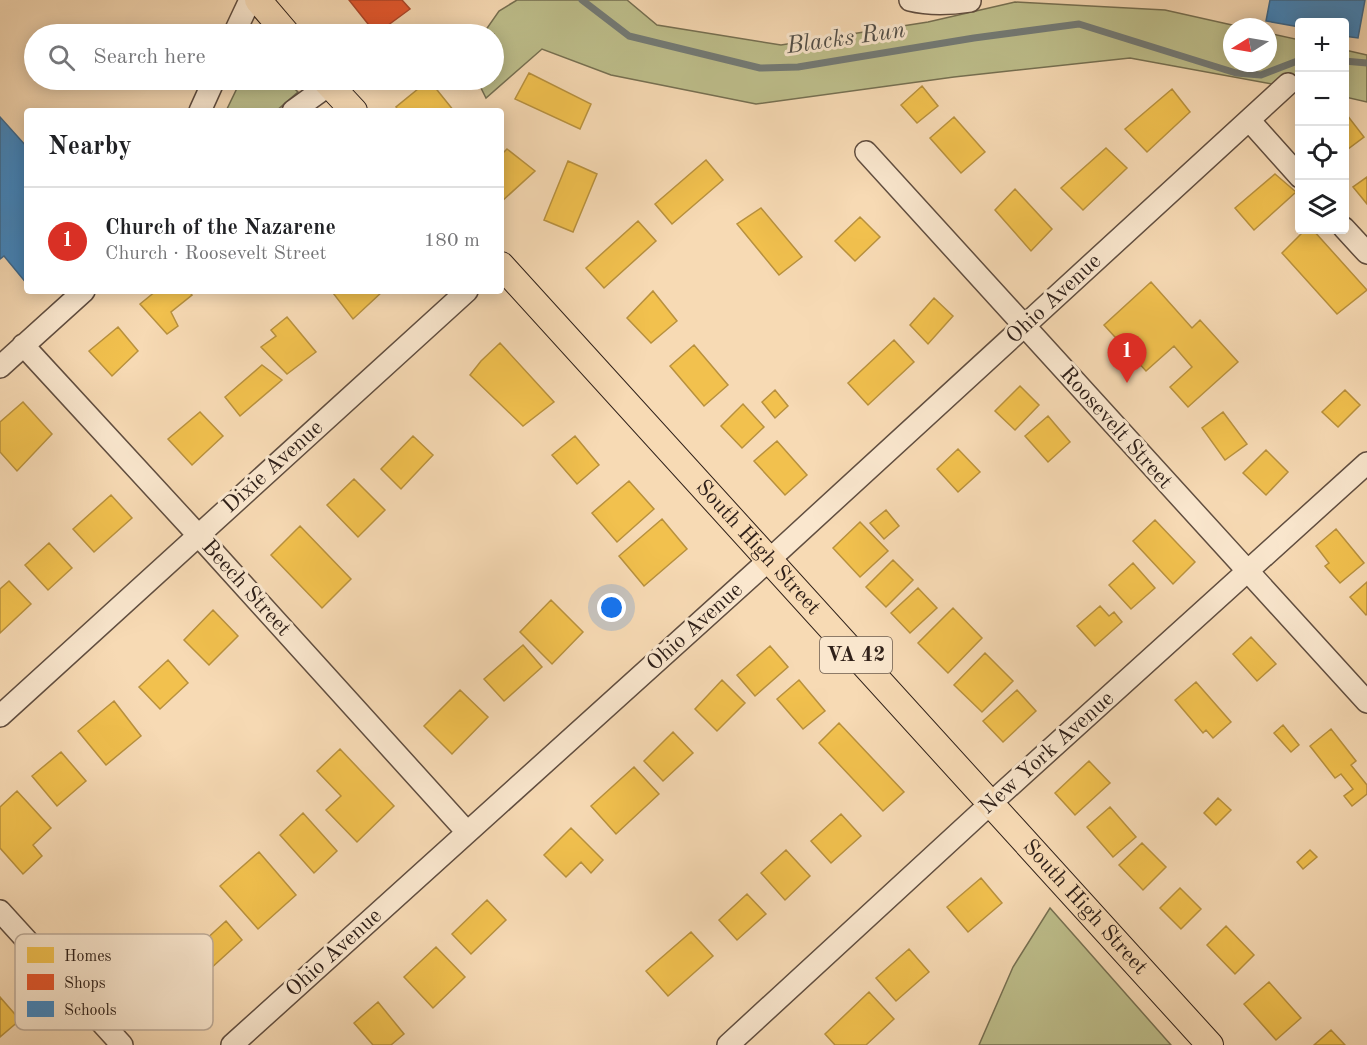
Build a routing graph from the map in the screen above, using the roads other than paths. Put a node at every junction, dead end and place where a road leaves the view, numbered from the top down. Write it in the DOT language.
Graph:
graph roads {
  1 [pos="250,0"];
  2 [pos="258,0"];
  3 [pos="910,0"];
  4 [pos="970,1"];
  5 [pos="239,24"];
  6 [pos="278,24"];
  7 [pos="1288,84"];
  8 [pos="209,90"];
  9 [pos="318,90"];
  10 [pos="334,90"];
  11 [pos="201,108"];
  12 [pos="297,108"];
  13 [pos="351,108"];
  14 [pos="1249,120"];
  15 [pos="866,152"];
  16 [pos="1295,172"];
  17 [pos="1349,233"];
  18 [pos="1367,253"];
  19 [pos="504,268"];
  20 [pos="81,294"];
  21 [pos="464,294"];
  22 [pos="1025,327"];
  23 [pos="23,345"];
  24 [pos="0,367"];
  25 [pos="1367,463"];
  26 [pos="198,535"];
  27 [pos="770,560"];
  28 [pos="1248,571"];
  29 [pos="1367,702"];
  30 [pos="0,716"];
  31 [pos="990,804"];
  32 [pos="467,832"];
  33 [pos="0,911"];
  34 [pos="21,934"];
  35 [pos="108,1030"];
  36 [pos="122,1045"];
  37 [pos="232,1045"];
  38 [pos="728,1045"];
  39 [pos="1210,1045"];
  1 -- 5 [label="street"];
  2 -- 6 [label="main road"];
  3 -- 4 [label="street"];
  7 -- 14 [label="street, Ohio Avenue"];
  8 -- 11 [label="street"];
  9 -- 12 [label="street"];
  10 -- 13 [label="main road"];
  14 -- 16 [label="street"];
  14 -- 22 [label="street, Ohio Avenue"];
  15 -- 22 [label="street, Roosevelt Street"];
  17 -- 18 [label="street"];
  19 -- 27 [label="main road, South High Street / VA 42"];
  20 -- 23 [label="street"];
  21 -- 26 [label="street, Dixie Avenue"];
  22 -- 27 [label="street, Ohio Avenue"];
  22 -- 28 [label="street, Roosevelt Street"];
  23 -- 24 [label="street"];
  23 -- 26 [label="street, Beech Street"];
  25 -- 28 [label="street, New York Avenue"];
  26 -- 30 [label="street, Dixie Avenue"];
  26 -- 32 [label="street, Beech Street"];
  27 -- 31 [label="main road, South High Street / VA 42"];
  27 -- 32 [label="street, Ohio Avenue"];
  28 -- 29 [label="street, Roosevelt Street"];
  28 -- 31 [label="street, New York Avenue"];
  31 -- 38 [label="street, New York Avenue"];
  31 -- 39 [label="main road, South High Street / VA 42"];
  32 -- 37 [label="street, Ohio Avenue"];
  33 -- 34 [label="street"];
  35 -- 36 [label="street"];
}
